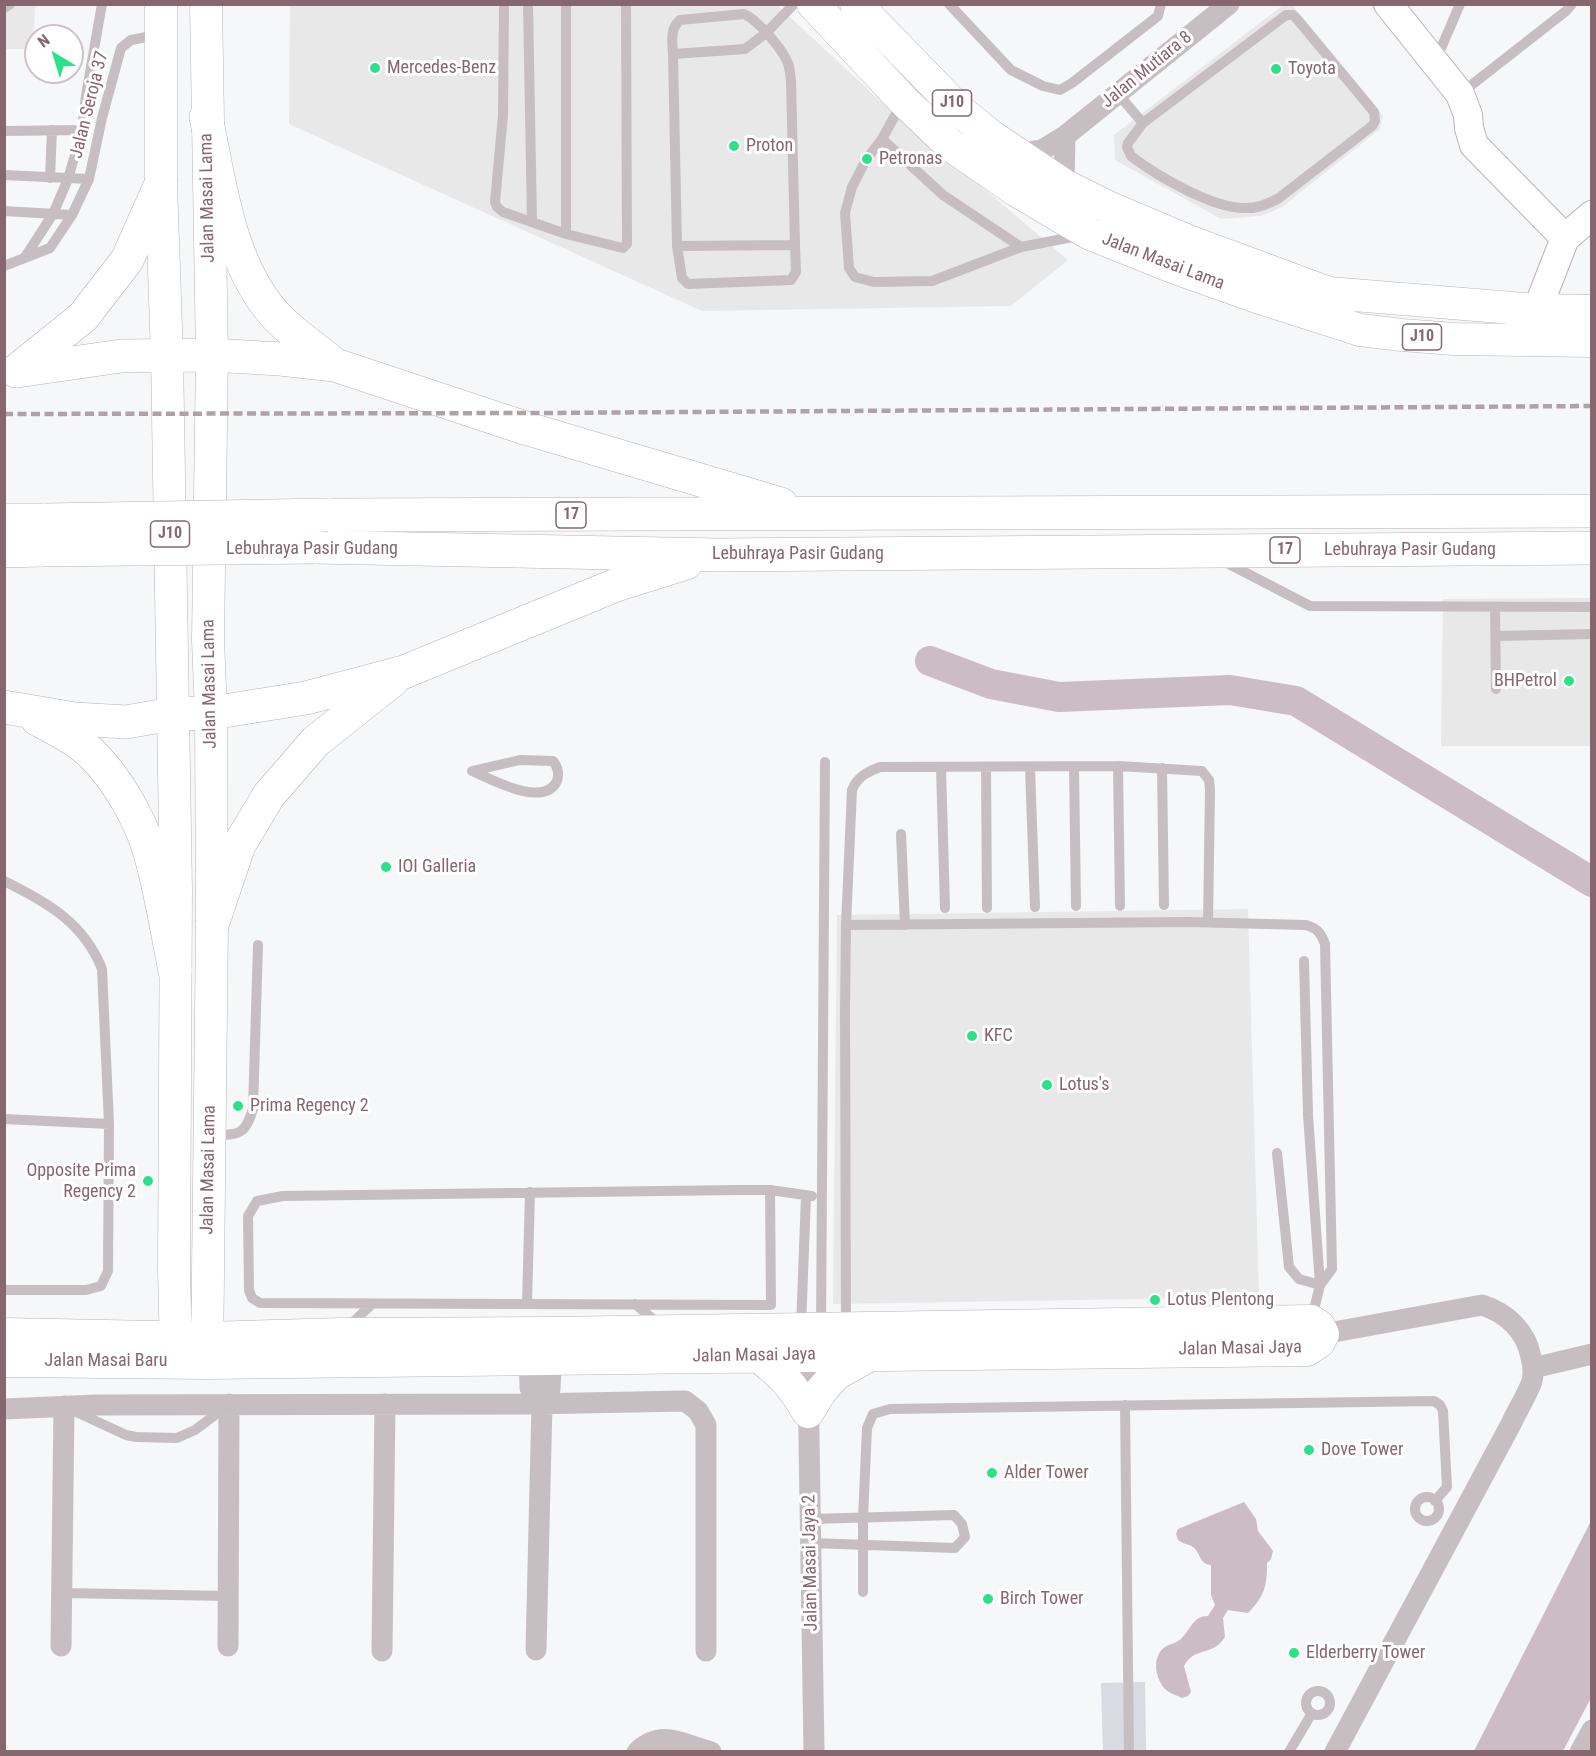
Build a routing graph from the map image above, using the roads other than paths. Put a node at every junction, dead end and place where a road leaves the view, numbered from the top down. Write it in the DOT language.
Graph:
graph roads {
  1 [pos="10,4"];
  2 [pos="102,4"];
  3 [pos="206,4"];
  4 [pos="504,4"];
  5 [pos="528,4"];
  6 [pos="566,4"];
  7 [pos="626,4"];
  8 [pos="794,4"];
  9 [pos="813,4"];
  10 [pos="855,4"];
  11 [pos="949,4"];
  12 [pos="1161,4"];
  13 [pos="1229,4"];
  14 [pos="1388,4"];
  15 [pos="1460,4"];
  16 [pos="1572,4"];
  17 [pos="4,9"];
  18 [pos="161,19"];
  19 [pos="766,33"];
  20 [pos="673,54"];
  21 [pos="1432,60"];
  22 [pos="1118,94"];
  23 [pos="1460,94"];
  24 [pos="903,100"];
  25 [pos="206,117"];
  26 [pos="1143,123"];
  27 [pos="52,130"];
  28 [pos="82,130"];
  29 [pos="4,131"];
  30 [pos="1065,136"];
  31 [pos="882,139"];
  32 [pos="1016,154"];
  33 [pos="4,175"];
  34 [pos="50,178"];
  35 [pos="68,179"];
  36 [pos="89,179"];
  37 [pos="161,184"];
  38 [pos="1064,185"];
  39 [pos="4,211"];
  40 [pos="53,214"];
  41 [pos="72,215"];
  42 [pos="1592,215"];
  43 [pos="532,221"];
  44 [pos="566,234"];
  45 [pos="1090,234"];
  46 [pos="1565,238"];
  47 [pos="795,244"];
  48 [pos="677,246"];
  49 [pos="1021,247"];
  50 [pos="4,255"];
  51 [pos="25,256"];
  52 [pos="4,266"];
  53 [pos="1537,310"];
  54 [pos="1592,311"];
  55 [pos="1592,341"];
  56 [pos="167,355"];
  57 [pos="212,355"];
  58 [pos="335,365"];
  59 [pos="11,374"];
  60 [pos="1592,511"];
  61 [pos="814,514"];
  62 [pos="4,520"];
  63 [pos="44,535"];
  64 [pos="1592,548"];
  65 [pos="4,551"];
  66 [pos="1204,551"];
  67 [pos="717,555"];
  68 [pos="1495,607"];
  69 [pos="1592,607"];
  70 [pos="1592,634"];
  71 [pos="1496,636"];
  72 [pos="404,672"];
  73 [pos="1496,689"];
  74 [pos="12,709"];
  75 [pos="211,713"];
  76 [pos="172,714"];
  77 [pos="825,762"];
  78 [pos="1118,766"];
  79 [pos="1074,767"];
  80 [pos="941,768"];
  81 [pos="986,768"];
  82 [pos="1030,768"];
  83 [pos="1162,768"];
  84 [pos="472,771"];
  85 [pos="901,834"];
  86 [pos="4,881"];
  87 [pos="1164,913"];
  88 [pos="1076,914"];
  89 [pos="1119,914"];
  90 [pos="986,915"];
  91 [pos="1035,915"];
  92 [pos="945,916"];
  93 [pos="1208,922"];
  94 [pos="846,924"];
  95 [pos="212,925"];
  96 [pos="905,925"];
  97 [pos="258,945"];
  98 [pos="1304,961"];
  99 [pos="175,971"];
  100 [pos="4,1119"];
  101 [pos="109,1124"];
  102 [pos="210,1136"];
  103 [pos="1277,1153"];
  104 [pos="770,1190"];
  105 [pos="530,1192"];
  106 [pos="806,1196"];
  107 [pos="822,1196"];
  108 [pos="174,1268"];
  109 [pos="208,1281"];
  110 [pos="1320,1285"];
  111 [pos="4,1290"];
  112 [pos="372,1304"];
  113 [pos="635,1304"];
  114 [pos="1317,1328"];
  115 [pos="668,1331"];
  116 [pos="4,1334"];
  117 [pos="340,1334"];
  118 [pos="115,1337"];
  119 [pos="261,1337"];
  120 [pos="816,1345"];
  121 [pos="176,1349"];
  122 [pos="207,1350"];
  123 [pos="871,1354"];
  124 [pos="1592,1354"];
  125 [pos="758,1356"];
  126 [pos="539,1359"];
  127 [pos="4,1361"];
  128 [pos="1533,1368"];
  129 [pos="229,1404"];
  130 [pos="385,1404"];
  131 [pos="1125,1405"];
  132 [pos="64,1406"];
  133 [pos="4,1409"];
  134 [pos="808,1412"];
  135 [pos="1435,1501"];
  136 [pos="863,1518"];
  137 [pos="810,1519"];
  138 [pos="810,1543"];
  139 [pos="862,1544"];
  140 [pos="863,1592"];
  141 [pos="62,1593"];
  142 [pos="228,1596"];
  143 [pos="62,1646"];
  144 [pos="228,1646"];
  145 [pos="536,1650"];
  146 [pos="382,1651"];
  147 [pos="706,1651"];
  148 [pos="1312,1713"];
  149 [pos="1592,1730"];
  150 [pos="637,1752"];
  151 [pos="711,1752"];
  152 [pos="814,1752"];
  153 [pos="1129,1752"];
  154 [pos="1289,1752"];
  155 [pos="1335,1752"];
  156 [pos="1580,1752"];
  1 -- 17 [label="lane"];
  2 -- 28 [label="lane, Jalan Seroja 37"];
  3 -- 25 [label="main road, Jalan Masai Lama / J10"];
  4 -- 43 [label="lane"];
  5 -- 43 [label="lane"];
  6 -- 44 [label="lane"];
  7 -- 44 [label="lane"];
  8 -- 19 [label="lane"];
  9 -- 24 [label="main road, Jalan Masai Lama / J10"];
  10 -- 32 [label="main road, Jalan Masai Lama / J10"];
  11 -- 12 [label="lane"];
  13 -- 22 [label="street, Jalan Mutiara 8"];
  14 -- 21 [label="street"];
  15 -- 21 [label="lane"];
  16 -- 23 [label="lane"];
  18 -- 36 [label="lane, Jalan Seroja 37"];
  18 -- 37 [label="main road, Jalan Masai Lama / J10"];
  19 -- 20 [label="lane"];
  19 -- 20 [label="lane"];
  19 -- 47 [label="lane"];
  20 -- 48 [label="lane"];
  21 -- 23 [label="street"];
  22 -- 26 [label="lane"];
  22 -- 30 [label="street, Jalan Mutiara 8"];
  23 -- 46 [label="street"];
  24 -- 31 [label="lane"];
  24 -- 45 [label="main road, Jalan Masai Lama / J10"];
  25 -- 57 [label="main road, Jalan Masai Lama / J10"];
  25 -- 58 [label="highway"];
  26 -- 26 [label="lane"];
  27 -- 28 [label="lane"];
  27 -- 29 [label="lane"];
  27 -- 34 [label="lane"];
  28 -- 35 [label="lane, Jalan Seroja 37"];
  30 -- 32 [label="street, Jalan Mutiara 8"];
  30 -- 38 [label="street"];
  31 -- 49 [label="lane"];
  31 -- 49 [label="lane"];
  32 -- 38 [label="main road, Jalan Masai Lama / J10"];
  33 -- 34 [label="lane"];
  34 -- 35 [label="lane"];
  35 -- 36 [label="lane"];
  35 -- 40 [label="lane, Jalan Seroja 37"];
  36 -- 41 [label="lane, Jalan Seroja 37"];
  37 -- 56 [label="main road, Jalan Masai Lama / J10"];
  37 -- 59 [label="highway"];
  38 -- 53 [label="main road, Jalan Masai Lama / J10"];
  39 -- 40 [label="lane"];
  40 -- 41 [label="lane"];
  40 -- 51 [label="lane, Jalan Seroja 37"];
  41 -- 51 [label="lane, Jalan Seroja 37"];
  42 -- 46 [label="street"];
  43 -- 44 [label="lane"];
  45 -- 49 [label="lane"];
  45 -- 55 [label="main road, Jalan Masai Lama / J10"];
  46 -- 53 [label="street"];
  47 -- 48 [label="lane"];
  47 -- 48 [label="lane"];
  50 -- 51 [label="lane"];
  51 -- 52 [label="lane, Jalan Seroja 37"];
  53 -- 54 [label="main road, Jalan Masai Lama / J10"];
  56 -- 57 [label="highway"];
  56 -- 59 [label="highway"];
  56 -- 76 [label="main road, Jalan Masai Lama / J10"];
  57 -- 58 [label="highway"];
  57 -- 75 [label="main road, Jalan Masai Lama / J10"];
  58 -- 61 [label="highway"];
  60 -- 61 [label="highway, Lebuhraya Pasir Gudang / 17"];
  61 -- 63 [label="highway, Lebuhraya Pasir Gudang / 17, bridge"];
  62 -- 63 [label="highway, Lebuhraya Pasir Gudang / 17"];
  63 -- 65 [label="highway, Lebuhraya Pasir Gudang / 17"];
  63 -- 67 [label="highway, Lebuhraya Pasir Gudang / 17, bridge"];
  64 -- 66 [label="highway, Lebuhraya Pasir Gudang / 17"];
  66 -- 67 [label="highway, Lebuhraya Pasir Gudang / 17"];
  66 -- 68 [label="lane"];
  67 -- 72 [label="highway"];
  68 -- 69 [label="lane"];
  68 -- 71 [label="lane"];
  70 -- 71 [label="lane"];
  71 -- 73 [label="lane"];
  72 -- 75 [label="highway"];
  72 -- 95 [label="highway"];
  74 -- 76 [label="highway"];
  74 -- 99 [label="highway"];
  75 -- 76 [label="highway"];
  75 -- 95 [label="main road, Jalan Masai Lama"];
  76 -- 99 [label="main road, Jalan Masai Lama"];
  77 -- 107 [label="lane"];
  78 -- 79 [label="lane"];
  78 -- 83 [label="lane"];
  78 -- 89 [label="lane"];
  79 -- 82 [label="lane"];
  79 -- 88 [label="lane"];
  80 -- 81 [label="lane"];
  80 -- 92 [label="lane"];
  80 -- 94 [label="lane"];
  81 -- 82 [label="lane"];
  81 -- 90 [label="lane"];
  82 -- 91 [label="lane"];
  83 -- 87 [label="lane"];
  83 -- 93 [label="lane"];
  84 -- 84 [label="lane"];
  85 -- 96 [label="lane"];
  86 -- 101 [label="lane"];
  87 -- 89 [label="lane"];
  87 -- 93 [label="lane"];
  88 -- 89 [label="lane"];
  88 -- 91 [label="lane"];
  90 -- 91 [label="lane"];
  90 -- 92 [label="lane"];
  92 -- 96 [label="lane"];
  93 -- 110 [label="lane"];
  94 -- 96 [label="lane"];
  94 -- 120 [label="lane"];
  95 -- 102 [label="main road, Jalan Masai Lama"];
  97 -- 102 [label="lane"];
  98 -- 110 [label="lane"];
  99 -- 108 [label="main road, Jalan Masai Lama"];
  100 -- 101 [label="lane"];
  101 -- 111 [label="lane"];
  102 -- 109 [label="main road, Jalan Masai Lama"];
  103 -- 110 [label="lane"];
  104 -- 105 [label="lane"];
  104 -- 106 [label="lane"];
  104 -- 113 [label="lane"];
  105 -- 112 [label="lane"];
  105 -- 126 [label="lane"];
  106 -- 107 [label="lane"];
  106 -- 120 [label="lane"];
  107 -- 120 [label="lane"];
  108 -- 118 [label="main road"];
  108 -- 121 [label="main road, Jalan Masai Lama"];
  109 -- 119 [label="main road"];
  109 -- 122 [label="main road, Jalan Masai Lama"];
  110 -- 114 [label="lane"];
  112 -- 117 [label="lane"];
  112 -- 126 [label="lane"];
  113 -- 115 [label="lane"];
  113 -- 126 [label="lane"];
  114 -- 120 [label="main road, Jalan Masai Jaya"];
  114 -- 123 [label="main road, Jalan Masai Jaya"];
  114 -- 128 [label="street"];
  115 -- 120 [label="main road, Jalan Masai Jaya"];
  115 -- 126 [label="main road, Jalan Masai Jaya"];
  116 -- 118 [label="main road, Jalan Masai Baru"];
  117 -- 119 [label="main road, Jalan Masai Jaya"];
  117 -- 126 [label="main road, Jalan Masai Jaya"];
  118 -- 121 [label="main road, Jalan Masai Baru"];
  119 -- 122 [label="main road, Jalan Masai Jaya"];
  120 -- 123 [label="main road, Jalan Masai Jaya"];
  120 -- 125 [label="main road, Jalan Masai Jaya"];
  120 -- 134 [label="street, Jalan Masai Jaya 2"];
  121 -- 122 [label="main road, Jalan Masai Baru"];
  121 -- 127 [label="main road, Jalan Masai Baru"];
  122 -- 126 [label="main road, Jalan Masai Jaya"];
  123 -- 134 [label="main road"];
  124 -- 128 [label="street"];
  125 -- 126 [label="main road, Jalan Masai Jaya"];
  125 -- 134 [label="main road"];
  126 -- 130 [label="street"];
  126 -- 145 [label="street"];
  126 -- 147 [label="street"];
  128 -- 155 [label="street"];
  129 -- 130 [label="street"];
  129 -- 132 [label="street"];
  129 -- 132 [label="lane"];
  129 -- 142 [label="street"];
  130 -- 146 [label="street"];
  131 -- 135 [label="lane"];
  131 -- 136 [label="lane"];
  131 -- 153 [label="lane"];
  132 -- 133 [label="street"];
  132 -- 141 [label="street"];
  134 -- 137 [label="street, Jalan Masai Jaya 2"];
  136 -- 137 [label="lane"];
  136 -- 139 [label="lane"];
  136 -- 139 [label="lane"];
  137 -- 138 [label="street, Jalan Masai Jaya 2"];
  138 -- 139 [label="lane"];
  138 -- 152 [label="street, Jalan Masai Jaya 2"];
  139 -- 140 [label="lane"];
  141 -- 142 [label="lane"];
  141 -- 143 [label="street"];
  142 -- 144 [label="street"];
  148 -- 154 [label="lane"];
  149 -- 156 [label="street"];
  150 -- 151 [label="street"];
}
